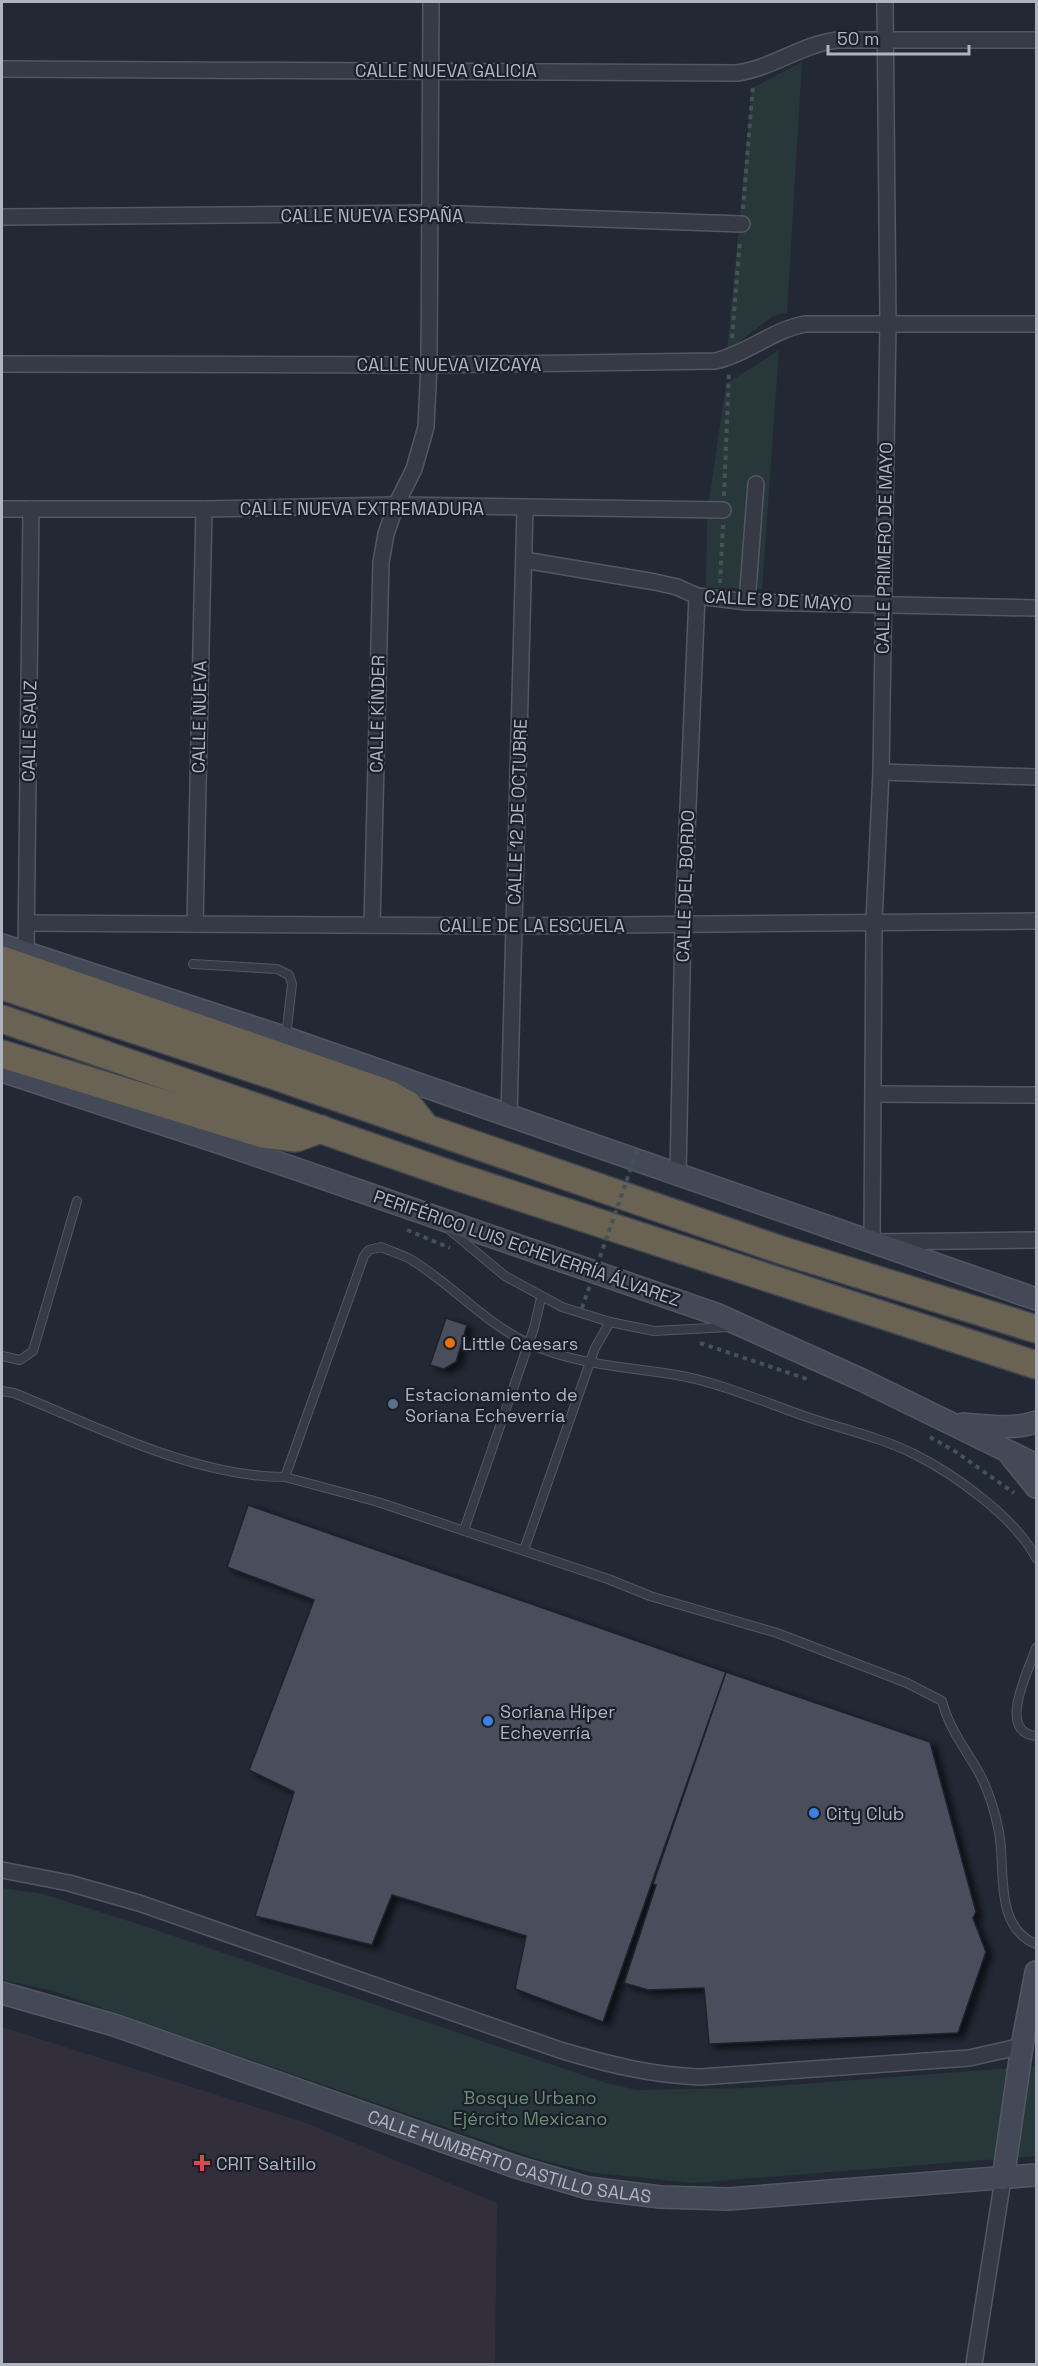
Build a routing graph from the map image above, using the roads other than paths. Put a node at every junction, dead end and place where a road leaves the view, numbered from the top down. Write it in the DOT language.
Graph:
graph roads {
  1 [pos="431,2"];
  2 [pos="885,2"];
  3 [pos="885,39"];
  4 [pos="1036,40"];
  5 [pos="2,69"];
  6 [pos="431,69"];
  7 [pos="430,213"];
  8 [pos="2,217"];
  9 [pos="742,224"];
  10 [pos="888,323"];
  11 [pos="1036,324"];
  12 [pos="2,364"];
  13 [pos="429,365"];
  14 [pos="756,484"];
  15 [pos="396,505"];
  16 [pos="525,508"];
  17 [pos="2,509"];
  18 [pos="31,509"];
  19 [pos="204,509"];
  20 [pos="723,510"];
  21 [pos="524,560"];
  22 [pos="697,596"];
  23 [pos="747,602"];
  24 [pos="883,606"];
  25 [pos="1036,608"];
  26 [pos="881,772"];
  27 [pos="1036,777"];
  28 [pos="1036,921"];
  29 [pos="874,922"];
  30 [pos="27,923"];
  31 [pos="195,924"];
  32 [pos="372,925"];
  33 [pos="683,925"];
  34 [pos="513,926"];
  35 [pos="2,945"];
  36 [pos="14,956"];
  37 [pos="193,964"];
  38 [pos="2,986"];
  39 [pos="2,1019"];
  40 [pos="286,1038"];
  41 [pos="2,1070"];
  42 [pos="873,1094"];
  43 [pos="1036,1095"];
  44 [pos="509,1115"];
  45 [pos="426,1128"];
  46 [pos="321,1129"];
  47 [pos="678,1175"];
  48 [pos="77,1202"];
  49 [pos="434,1216"];
  50 [pos="1036,1240"];
  51 [pos="872,1242"];
  52 [pos="1012,1291"];
  53 [pos="541,1298"];
  54 [pos="1036,1299"];
  55 [pos="1036,1309"];
  56 [pos="610,1322"];
  57 [pos="745,1326"];
  58 [pos="1036,1329"];
  59 [pos="528,1343"];
  60 [pos="2,1356"];
  61 [pos="590,1362"];
  62 [pos="1036,1365"];
  63 [pos="2,1391"];
  64 [pos="1036,1422"];
  65 [pos="951,1424"];
  66 [pos="1006,1451"];
  67 [pos="1036,1465"];
  68 [pos="285,1477"];
  69 [pos="1036,1487"];
  70 [pos="464,1530"];
  71 [pos="524,1550"];
  72 [pos="1036,1558"];
  73 [pos="1036,1648"];
  74 [pos="1036,1736"];
  75 [pos="2,1870"];
  76 [pos="1036,1944"];
  77 [pos="1036,1972"];
  78 [pos="2,1994"];
  79 [pos="1029,2040"];
  80 [pos="1036,2175"];
  81 [pos="1003,2179"];
  82 [pos="974,2364"];
  1 -- 6 [label="street, CALLE KÍNDER"];
  2 -- 3 [label="street, CALLE PRIMERO DE MAYO"];
  3 -- 4 [label="street, CALLE NUEVA GALICIA"];
  3 -- 6 [label="street, CALLE NUEVA GALICIA"];
  3 -- 10 [label="street, CALLE PRIMERO DE MAYO"];
  5 -- 6 [label="street, CALLE NUEVA GALICIA"];
  6 -- 7 [label="street, CALLE KÍNDER"];
  7 -- 8 [label="street, CALLE NUEVA ESPAÑA"];
  7 -- 9 [label="street, CALLE NUEVA ESPAÑA"];
  7 -- 13 [label="street, CALLE KÍNDER"];
  10 -- 11 [label="street, CALLE NUEVA VIZCAYA"];
  10 -- 13 [label="street, CALLE NUEVA VIZCAYA"];
  10 -- 24 [label="street, CALLE PRIMERO DE MAYO"];
  12 -- 13 [label="street, CALLE NUEVA VIZCAYA"];
  13 -- 15 [label="street, CALLE KÍNDER"];
  14 -- 23 [label="street"];
  15 -- 16 [label="street, CALLE NUEVA EXTREMADURA"];
  15 -- 19 [label="street, CALLE NUEVA EXTREMADURA"];
  15 -- 32 [label="street, CALLE KÍNDER"];
  16 -- 20 [label="street, CALLE NUEVA EXTREMADURA"];
  16 -- 21 [label="street, CALLE 12 DE OCTUBRE"];
  17 -- 18 [label="street, CALLE NUEVA EXTREMADURA"];
  18 -- 19 [label="street, CALLE NUEVA EXTREMADURA"];
  18 -- 30 [label="street, CALLE SAUZ"];
  19 -- 31 [label="street, CALLE NUEVA"];
  21 -- 22 [label="street, CALLE 8 DE MAYO"];
  21 -- 34 [label="street, CALLE 12 DE OCTUBRE"];
  22 -- 23 [label="street, CALLE 8 DE MAYO"];
  22 -- 33 [label="street, CALLE DEL BORDO"];
  23 -- 24 [label="street, CALLE 8 DE MAYO"];
  24 -- 25 [label="street, CALLE 8 DE MAYO"];
  24 -- 26 [label="street, CALLE PRIMERO DE MAYO"];
  26 -- 27 [label="street"];
  26 -- 29 [label="street, CALLE PRIMERO DE MAYO"];
  28 -- 29 [label="street, CALLE DE LA ESCUELA"];
  29 -- 33 [label="street, CALLE DE LA ESCUELA"];
  29 -- 42 [label="street, CALLE PRIMERO DE MAYO"];
  30 -- 31 [label="street, CALLE DE LA ESCUELA"];
  30 -- 36 [label="street, CALLE SAUZ"];
  31 -- 32 [label="street, CALLE DE LA ESCUELA"];
  32 -- 34 [label="street, CALLE DE LA ESCUELA"];
  33 -- 34 [label="street, CALLE DE LA ESCUELA"];
  33 -- 47 [label="street, CALLE DEL BORDO"];
  34 -- 44 [label="street, CALLE 12 DE OCTUBRE"];
  35 -- 36 [label="street"];
  36 -- 40 [label="street"];
  36 -- 45 [label="highway"];
  37 -- 40 [label="lane"];
  38 -- 45 [label="highway"];
  39 -- 46 [label="highway"];
  40 -- 44 [label="street"];
  41 -- 46 [label="highway"];
  41 -- 49 [label="street, PERIFÉRICO LUIS ECHEVERRÍA ÁLVAREZ"];
  42 -- 43 [label="street"];
  42 -- 51 [label="street, CALLE PRIMERO DE MAYO"];
  44 -- 47 [label="street"];
  45 -- 58 [label="highway"];
  46 -- 62 [label="highway"];
  47 -- 51 [label="street"];
  48 -- 60 [label="lane"];
  49 -- 53 [label="lane"];
  49 -- 57 [label="street, PERIFÉRICO LUIS ECHEVERRÍA ÁLVAREZ"];
  50 -- 51 [label="street"];
  51 -- 52 [label="street"];
  52 -- 54 [label="street"];
  52 -- 55 [label="street"];
  53 -- 56 [label="lane"];
  53 -- 59 [label="lane"];
  56 -- 57 [label="lane"];
  56 -- 61 [label="lane"];
  57 -- 65 [label="street, PERIFÉRICO LUIS ECHEVERRÍA ÁLVAREZ"];
  59 -- 61 [label="lane"];
  59 -- 68 [label="lane"];
  59 -- 70 [label="lane"];
  61 -- 71 [label="lane"];
  61 -- 72 [label="lane"];
  63 -- 68 [label="lane"];
  64 -- 65 [label="street"];
  65 -- 66 [label="street, PERIFÉRICO LUIS ECHEVERRÍA ÁLVAREZ"];
  66 -- 67 [label="street, PERIFÉRICO LUIS ECHEVERRÍA ÁLVAREZ"];
  66 -- 69 [label="street"];
  68 -- 70 [label="lane"];
  70 -- 71 [label="lane"];
  71 -- 76 [label="lane"];
  73 -- 74 [label="lane"];
  75 -- 79 [label="street"];
  77 -- 79 [label="street"];
  78 -- 81 [label="street, CALLE HUMBERTO CASTILLO SALAS"];
  79 -- 81 [label="street"];
  80 -- 81 [label="street, CALLE HUMBERTO CASTILLO SALAS"];
  81 -- 82 [label="street"];
}
